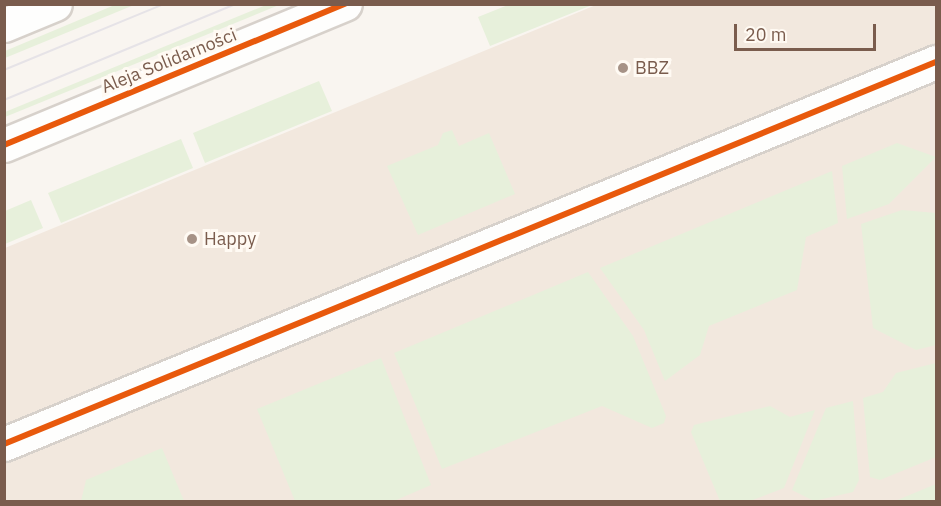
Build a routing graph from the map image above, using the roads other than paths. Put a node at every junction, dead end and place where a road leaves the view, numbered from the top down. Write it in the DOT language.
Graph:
graph roads {
  1 [pos="55,4"];
  2 [pos="345,4"];
  3 [pos="4,25"];
  4 [pos="936,63"];
  5 [pos="4,145"];
  6 [pos="4,444"];
  1 -- 3 [label="street"];
  2 -- 5 [label="street, Aleja Solidarności"];
  4 -- 6 [label="street"];
}
